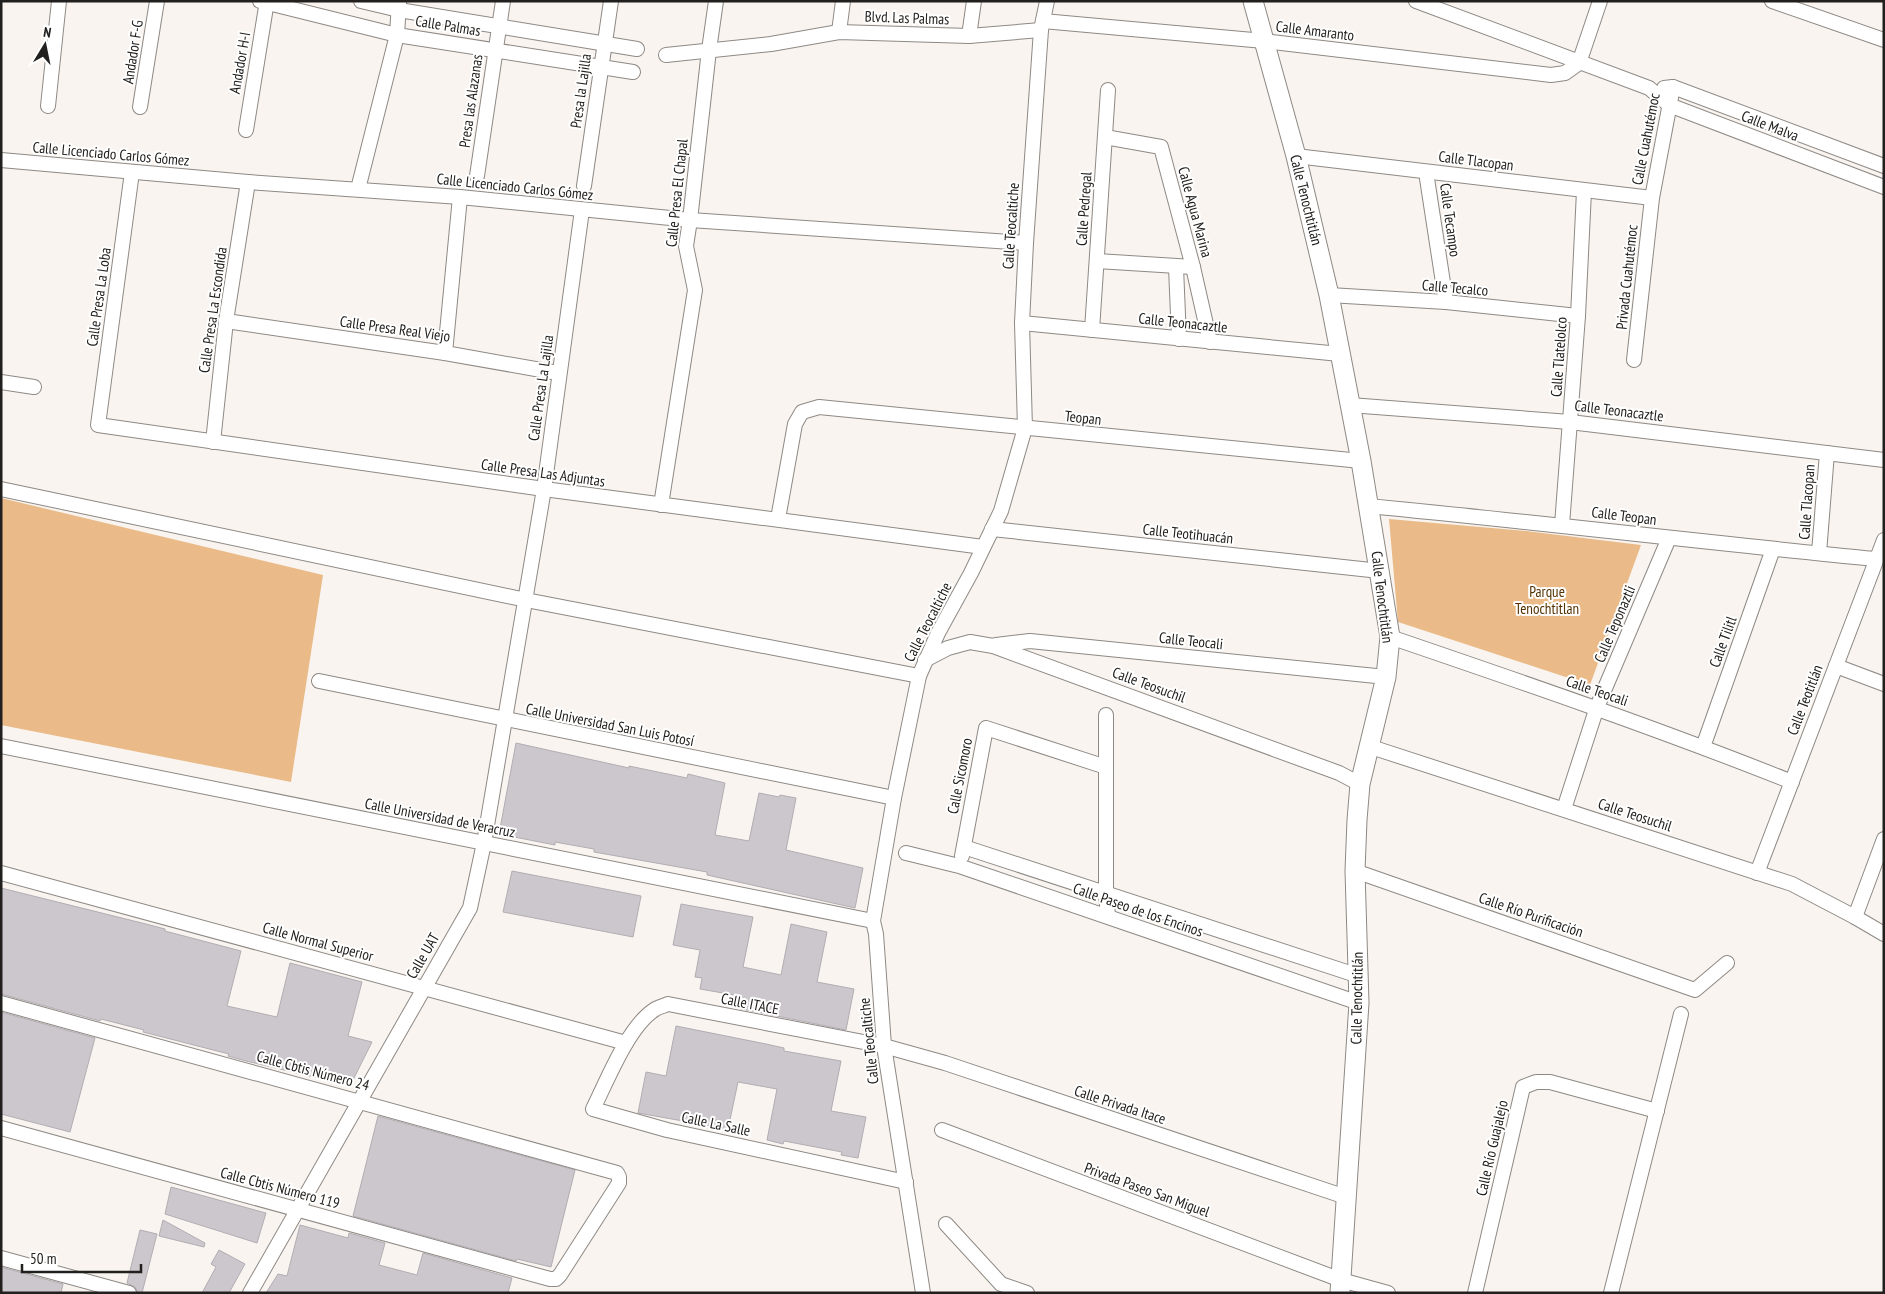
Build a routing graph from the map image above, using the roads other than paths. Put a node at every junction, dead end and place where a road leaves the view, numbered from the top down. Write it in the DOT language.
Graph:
graph roads {
  1 [pos="59,1"];
  2 [pos="157,1"];
  3 [pos="361,1"];
  4 [pos="503,1"];
  5 [pos="611,1"];
  6 [pos="716,1"];
  7 [pos="842,1"];
  8 [pos="974,1"];
  9 [pos="1047,1"];
  10 [pos="1253,1"];
  11 [pos="1416,1"];
  12 [pos="1600,1"];
  13 [pos="1772,1"];
  14 [pos="265,2"];
  15 [pos="399,6"];
  16 [pos="499,26"];
  17 [pos="1042,26"];
  18 [pos="839,32"];
  19 [pos="397,35"];
  20 [pos="970,36"];
  21 [pos="1884,40"];
  22 [pos="1264,41"];
  23 [pos="605,43"];
  24 [pos="637,49"];
  25 [pos="495,50"];
  26 [pos="709,50"];
  27 [pos="666,55"];
  28 [pos="1579,63"];
  29 [pos="601,67"];
  30 [pos="633,72"];
  31 [pos="1673,87"];
  32 [pos="1649,88"];
  33 [pos="1108,90"];
  34 [pos="1669,105"];
  35 [pos="48,106"];
  36 [pos="140,107"];
  37 [pos="246,130"];
  38 [pos="1105,137"];
  39 [pos="1296,156"];
  40 [pos="1,160"];
  41 [pos="1884,166"];
  42 [pos="132,172"];
  43 [pos="1426,172"];
  44 [pos="477,176"];
  45 [pos="248,182"];
  46 [pos="584,186"];
  47 [pos="1884,186"];
  48 [pos="358,189"];
  49 [pos="1584,191"];
  50 [pos="460,197"];
  51 [pos="1652,198"];
  52 [pos="582,210"];
  53 [pos="690,220"];
  54 [pos="1026,243"];
  55 [pos="1097,261"];
  56 [pos="1176,267"];
  57 [pos="1193,267"];
  58 [pos="1329,295"];
  59 [pos="1446,302"];
  60 [pos="1578,316"];
  61 [pos="226,321"];
  62 [pos="1022,324"];
  63 [pos="1092,330"];
  64 [pos="1179,339"];
  65 [pos="1210,342"];
  66 [pos="445,353"];
  67 [pos="1340,354"];
  68 [pos="1634,360"];
  69 [pos="558,373"];
  70 [pos="1,382"];
  71 [pos="34,386"];
  72 [pos="1350,405"];
  73 [pos="1570,422"];
  74 [pos="98,425"];
  75 [pos="1025,428"];
  76 [pos="213,442"];
  77 [pos="1827,453"];
  78 [pos="1884,460"];
  79 [pos="1361,461"];
  80 [pos="1,489"];
  81 [pos="544,490"];
  82 [pos="661,505"];
  83 [pos="1368,506"];
  84 [pos="778,519"];
  85 [pos="1562,524"];
  86 [pos="992,529"];
  87 [pos="1669,538"];
  88 [pos="1884,540"];
  89 [pos="983,547"];
  90 [pos="1774,549"];
  91 [pos="1819,554"];
  92 [pos="1876,559"];
  93 [pos="1380,571"];
  94 [pos="526,600"];
  95 [pos="1390,637"];
  96 [pos="993,646"];
  97 [pos="925,660"];
  98 [pos="1836,666"];
  99 [pos="919,676"];
  100 [pos="1386,677"];
  101 [pos="319,681"];
  102 [pos="1884,684"];
  103 [pos="1597,708"];
  104 [pos="1106,715"];
  105 [pos="505,720"];
  106 [pos="1,746"];
  107 [pos="1368,746"];
  108 [pos="1703,747"];
  109 [pos="1106,767"];
  110 [pos="1792,782"];
  111 [pos="1360,784"];
  112 [pos="894,798"];
  113 [pos="1564,809"];
  114 [pos="1884,839"];
  115 [pos="484,843"];
  116 [pos="964,847"];
  117 [pos="906,853"];
  118 [pos="959,866"];
  119 [pos="1355,871"];
  120 [pos="1757,872"];
  121 [pos="1,873"];
  122 [pos="1106,894"];
  123 [pos="1108,916"];
  124 [pos="1855,917"];
  125 [pos="873,921"];
  126 [pos="1884,934"];
  127 [pos="1310,960"];
  128 [pos="1727,963"];
  129 [pos="1359,976"];
  130 [pos="1302,983"];
  131 [pos="424,988"];
  132 [pos="1,1003"];
  133 [pos="1359,1003"];
  134 [pos="1682,1014"];
  135 [pos="626,1043"];
  136 [pos="884,1046"];
  137 [pos="359,1100"];
  138 [pos="1657,1111"];
  139 [pos="1,1128"];
  140 [pos="942,1130"];
  141 [pos="906,1182"];
  142 [pos="1346,1197"];
  143 [pos="297,1209"];
  144 [pos="946,1224"];
  145 [pos="1,1258"];
  146 [pos="550,1279"];
  147 [pos="1341,1286"];
  148 [pos="1003,1288"];
  149 [pos="129,1293"];
  150 [pos="250,1293"];
  151 [pos="923,1293"];
  152 [pos="1027,1293"];
  153 [pos="1388,1293"];
  154 [pos="1475,1293"];
  155 [pos="1611,1293"];
  1 -- 35 [label="street"];
  2 -- 36 [label="street, Andador F-G"];
  3 -- 15 [label="street, Calle Palmas"];
  4 -- 16 [label="street, Presa las Alazanas"];
  5 -- 23 [label="street, Presa la Lajilla"];
  6 -- 26 [label="street, Calle Presa El Chapal"];
  7 -- 18 [label="street"];
  8 -- 20 [label="street"];
  9 -- 17 [label="street, Calle Teocaltiche"];
  10 -- 22 [label="street, Calle Tenochtitlán"];
  11 -- 28 [label="street, Calle Malva"];
  12 -- 28 [label="street"];
  13 -- 21 [label="street"];
  14 -- 19 [label="street, Calle Palmas"];
  14 -- 37 [label="street, Andador H-I"];
  15 -- 16 [label="street, Calle Palmas"];
  15 -- 19 [label="street"];
  16 -- 23 [label="street, Calle Palmas"];
  16 -- 25 [label="street, Presa las Alazanas"];
  17 -- 20 [label="street, Blvd. Las Palmas"];
  17 -- 22 [label="street, Calle Amaranto"];
  17 -- 54 [label="street, Calle Teocaltiche"];
  18 -- 20 [label="street, Blvd. Las Palmas"];
  18 -- 26 [label="street, Blvd. Las Palmas"];
  19 -- 25 [label="street, Calle Palmas"];
  19 -- 48 [label="street"];
  22 -- 28 [label="street, Calle Amaranto"];
  22 -- 39 [label="street, Calle Tenochtitlán"];
  23 -- 24 [label="street, Calle Palmas"];
  23 -- 29 [label="street, Presa la Lajilla"];
  25 -- 29 [label="street, Calle Palmas"];
  25 -- 44 [label="street, Presa las Alazanas"];
  26 -- 27 [label="street"];
  26 -- 53 [label="street, Calle Presa El Chapal"];
  28 -- 32 [label="street, Calle Malva"];
  29 -- 30 [label="street, Calle Palmas"];
  29 -- 46 [label="street, Presa la Lajilla"];
  31 -- 32 [label="street, Calle Malva"];
  31 -- 34 [label="street, Calle Cuahutémoc"];
  31 -- 41 [label="street, Calle Malva"];
  32 -- 34 [label="street, Calle Malva"];
  33 -- 38 [label="street, Calle Pedregal"];
  34 -- 47 [label="street, Calle Malva"];
  34 -- 51 [label="street, Calle Cuahutémoc"];
  38 -- 55 [label="street, Calle Pedregal"];
  38 -- 57 [label="street, Calle Agua Marina"];
  39 -- 43 [label="street, Calle Tlacopan"];
  39 -- 58 [label="street, Calle Tenochtitlán"];
  40 -- 42 [label="street, Calle Licenciado Carlos Gómez"];
  42 -- 45 [label="street, Calle Licenciado Carlos Gómez"];
  42 -- 74 [label="street, Calle Presa La Loba"];
  43 -- 49 [label="street, Calle Tlacopan"];
  43 -- 59 [label="street, Calle Tecampo"];
  45 -- 48 [label="street, Calle Licenciado Carlos Gómez"];
  45 -- 61 [label="street, Calle Presa La Escondida"];
  48 -- 50 [label="street, Calle Licenciado Carlos Gómez"];
  49 -- 51 [label="street, Calle Tlacopan"];
  49 -- 60 [label="street, Calle Tlatelolco"];
  50 -- 52 [label="street, Calle Licenciado Carlos Gómez"];
  50 -- 66 [label="street"];
  51 -- 68 [label="street, Privada Cuahutémoc"];
  52 -- 53 [label="street, Calle Licenciado Carlos Gómez"];
  52 -- 69 [label="street, Calle Presa La Lajilla"];
  53 -- 54 [label="street, Calle Licenciado Carlos Gómez"];
  53 -- 82 [label="street, Calle Presa El Chapal"];
  54 -- 62 [label="street, Calle Teocaltiche"];
  55 -- 56 [label="street"];
  55 -- 63 [label="street, Calle Pedregal"];
  56 -- 57 [label="street"];
  56 -- 64 [label="street"];
  57 -- 65 [label="street, Calle Agua Marina"];
  58 -- 59 [label="street, Calle Tecalco"];
  58 -- 67 [label="street, Calle Tenochtitlán"];
  59 -- 60 [label="street, Calle Tecalco"];
  60 -- 73 [label="street, Calle Tlatelolco"];
  61 -- 66 [label="street, Calle Presa Real Viejo"];
  61 -- 76 [label="street, Calle Presa La Escondida"];
  62 -- 63 [label="street, Calle Teonacaztle"];
  62 -- 75 [label="street, Calle Teocaltiche"];
  63 -- 64 [label="street, Calle Teonacaztle"];
  64 -- 65 [label="street, Calle Teonacaztle"];
  65 -- 67 [label="street, Calle Teonacaztle"];
  66 -- 69 [label="street, Calle Presa Real Viejo"];
  67 -- 72 [label="street, Calle Tenochtitlán"];
  69 -- 81 [label="street, Calle Presa La Lajilla"];
  70 -- 71 [label="street"];
  72 -- 73 [label="street, Calle Teonacaztle"];
  72 -- 79 [label="street, Calle Tenochtitlán"];
  73 -- 77 [label="street, Calle Teonacaztle"];
  73 -- 85 [label="street, Calle Tlatelolco"];
  74 -- 76 [label="street, Calle Presa Las Adjuntas"];
  75 -- 79 [label="street, Teopan"];
  75 -- 84 [label="street, Teopan"];
  75 -- 86 [label="street, Calle Teocaltiche"];
  76 -- 81 [label="street, Calle Presa Las Adjuntas"];
  77 -- 78 [label="street, Calle Teonacaztle"];
  77 -- 91 [label="street, Calle Tlacopan"];
  79 -- 83 [label="street, Calle Tenochtitlán"];
  80 -- 94 [label="street"];
  81 -- 82 [label="street, Calle Presa Las Adjuntas"];
  81 -- 94 [label="street, Calle Presa La Lajilla"];
  82 -- 84 [label="street, Calle Presa Las Adjuntas"];
  83 -- 85 [label="street, Calle Teopan"];
  83 -- 93 [label="street, Calle Tenochtitlán"];
  84 -- 89 [label="street, Calle Presa Las Adjuntas"];
  85 -- 87 [label="street, Calle Teopan"];
  86 -- 89 [label="street, Calle Teocaltiche"];
  86 -- 93 [label="street, Calle Teotihuacán"];
  87 -- 90 [label="street, Calle Teopan"];
  87 -- 103 [label="street, Calle Teponaztli"];
  88 -- 92 [label="street, Calle Teotitlán"];
  89 -- 97 [label="street, Calle Teocaltiche"];
  90 -- 91 [label="street, Calle Teopan"];
  90 -- 108 [label="street, Calle Tilitl"];
  91 -- 92 [label="street, Calle Teopan"];
  92 -- 98 [label="street, Calle Teotitlán"];
  93 -- 95 [label="street, Calle Tenochtitlán"];
  94 -- 99 [label="street"];
  94 -- 105 [label="street, Calle UAT"];
  95 -- 100 [label="street, Calle Tenochtitlán"];
  95 -- 103 [label="street, Calle Teocali"];
  96 -- 97 [label="street, Calle Teosuchil"];
  96 -- 100 [label="street, Calle Teocali"];
  96 -- 111 [label="street, Calle Teosuchil"];
  97 -- 99 [label="street, Calle Teocaltiche"];
  98 -- 102 [label="street"];
  98 -- 110 [label="street, Calle Teotitlán"];
  99 -- 112 [label="street, Calle Teocaltiche"];
  100 -- 107 [label="street, Calle Tenochtitlán"];
  101 -- 105 [label="street, Calle Universidad San Luis Potosí"];
  103 -- 108 [label="street, Calle Teocali"];
  103 -- 113 [label="street, Calle Teponaztli"];
  104 -- 109 [label="street"];
  105 -- 112 [label="street, Calle Universidad San Luis Potosí"];
  105 -- 115 [label="street, Calle UAT"];
  106 -- 115 [label="street, Calle Universidad de Veracruz"];
  107 -- 111 [label="street, Calle Tenochtitlán"];
  107 -- 113 [label="street, Calle Teosuchil"];
  108 -- 110 [label="street, Calle Teocali"];
  109 -- 116 [label="street, Calle Sicomoro"];
  109 -- 122 [label="street"];
  110 -- 120 [label="street, Calle Teotitlán"];
  111 -- 119 [label="street, Calle Tenochtitlán"];
  112 -- 125 [label="street, Calle Teocaltiche"];
  113 -- 120 [label="street, Calle Teosuchil"];
  114 -- 124 [label="street"];
  115 -- 125 [label="street, Calle Universidad de Veracruz"];
  115 -- 131 [label="street, Calle UAT"];
  116 -- 118 [label="street, Calle Sicomoro"];
  116 -- 122 [label="street, Calle Paseo de los Encinos"];
  117 -- 118 [label="street, Calle Paseo de los Encinos"];
  118 -- 123 [label="street, Calle Paseo de los Encinos"];
  119 -- 128 [label="street, Calle Río Purificación"];
  119 -- 129 [label="street, Calle Tenochtitlán"];
  120 -- 124 [label="street, Calle Teosuchil"];
  121 -- 131 [label="street, Calle Normal Superior"];
  122 -- 123 [label="street"];
  122 -- 127 [label="street, Calle Paseo de los Encinos"];
  123 -- 130 [label="street, Calle Paseo de los Encinos"];
  124 -- 126 [label="street, Calle Teosuchil"];
  125 -- 136 [label="street, Calle Teocaltiche"];
  127 -- 129 [label="street, Calle Paseo de los Encinos"];
  127 -- 130 [label="street"];
  129 -- 133 [label="street, Calle Tenochtitlán"];
  130 -- 133 [label="street, Calle Paseo de los Encinos"];
  131 -- 135 [label="street, Calle Normal Superior"];
  131 -- 137 [label="street, Calle UAT"];
  132 -- 137 [label="street, Calle Cbtis Número 24"];
  133 -- 142 [label="street, Calle Tenochtitlán"];
  134 -- 138 [label="street"];
  135 -- 136 [label="street, Calle ITACE"];
  135 -- 141 [label="street, Calle La Salle"];
  136 -- 141 [label="street, Calle Teocaltiche"];
  136 -- 142 [label="street, Calle Privada Itace"];
  137 -- 143 [label="street, Calle UAT"];
  137 -- 146 [label="street, Calle Cbtis Número 24"];
  138 -- 154 [label="street, Calle Río Guajalejo"];
  138 -- 155 [label="street"];
  139 -- 143 [label="street, Calle Cbtis Número 119"];
  140 -- 147 [label="street, Privada Paseo San Miguel"];
  141 -- 151 [label="street, Calle Teocaltiche"];
  142 -- 147 [label="street, Calle Tenochtitlán"];
  143 -- 146 [label="street, Calle Cbtis Número 119"];
  143 -- 150 [label="street, Calle UAT"];
  144 -- 148 [label="street"];
  145 -- 149 [label="street"];
  147 -- 153 [label="street, Privada Paseo San Miguel"];
  148 -- 152 [label="street"];
}
